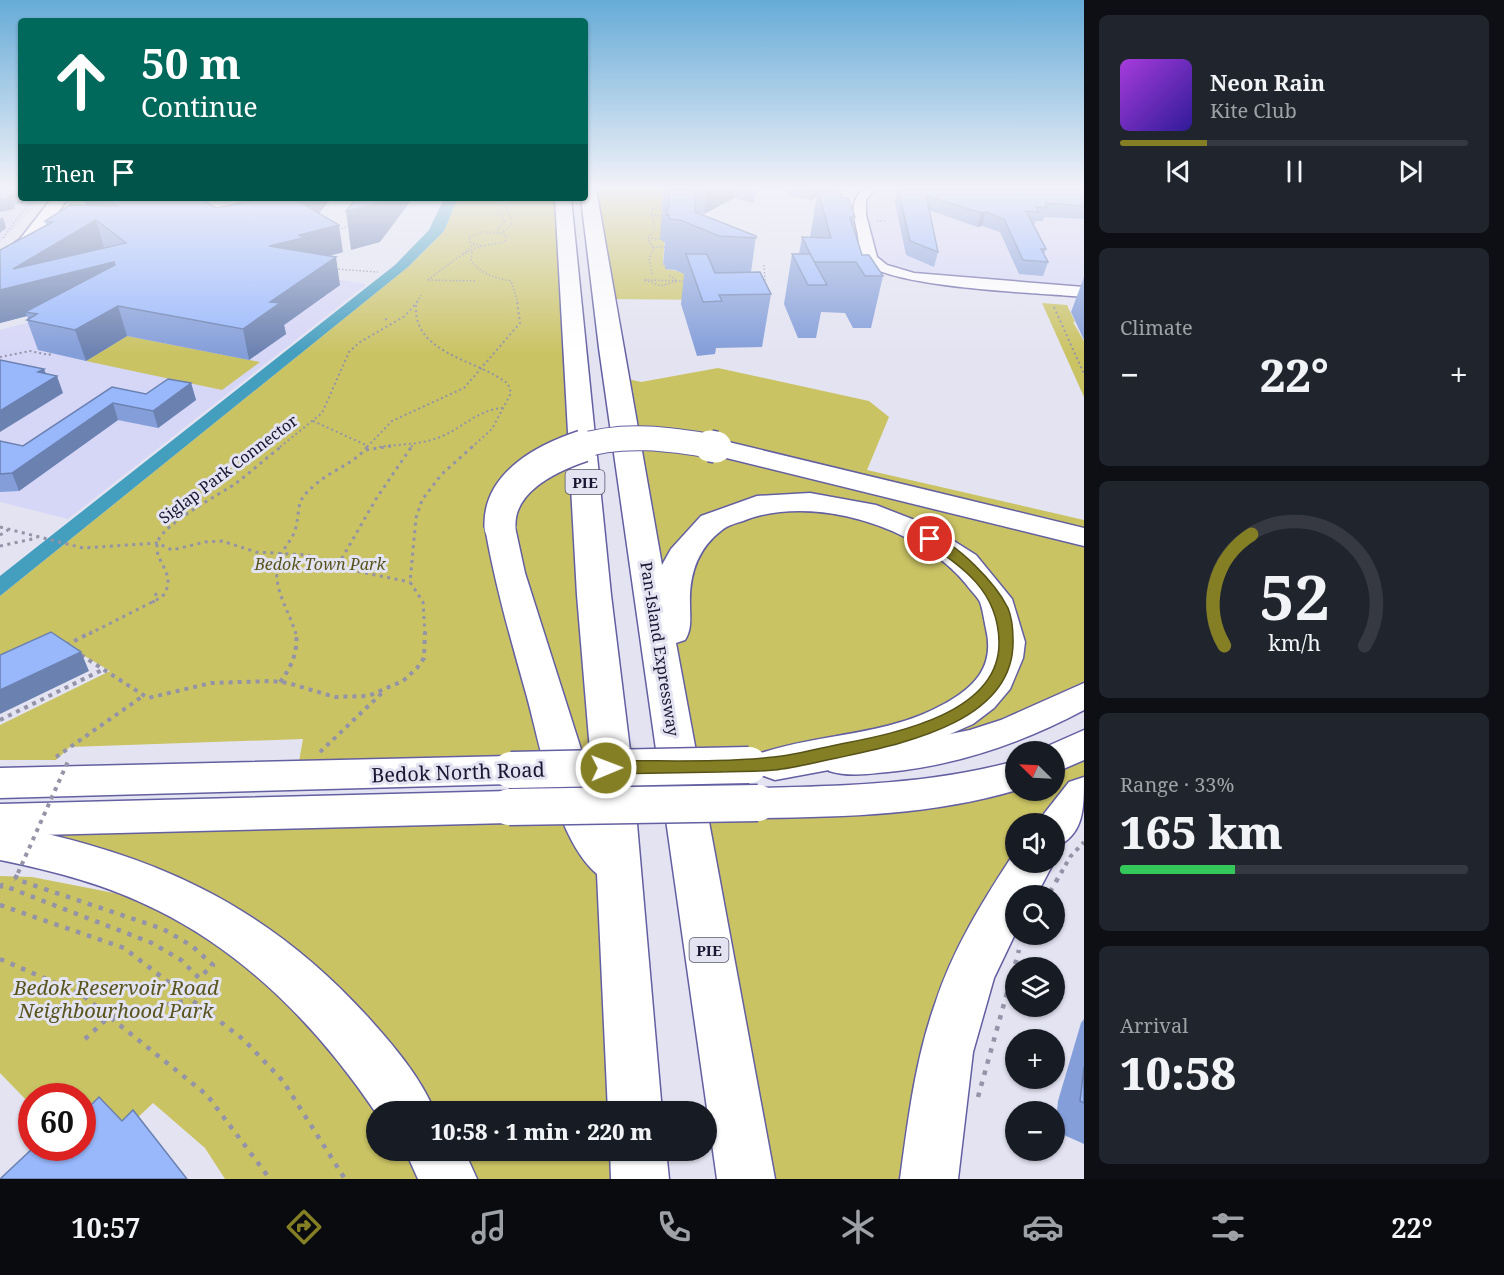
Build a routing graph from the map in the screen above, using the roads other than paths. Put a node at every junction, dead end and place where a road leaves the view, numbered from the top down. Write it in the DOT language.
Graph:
graph roads {
  1 [pos="25,244"];
  2 [pos="567,244"];
  3 [pos="596,244"];
  4 [pos="867,244"];
  5 [pos="0,261"];
  6 [pos="1084,292"];
  7 [pos="1084,537"];
  8 [pos="1084,695"];
  9 [pos="671,721"];
  10 [pos="1084,744"];
  11 [pos="1065,754"];
  12 [pos="762,765"];
  13 [pos="1005,779"];
  14 [pos="0,783"];
  15 [pos="1084,794"];
  16 [pos="1065,817"];
  17 [pos="0,820"];
  18 [pos="617,864"];
  19 [pos="1,872"];
  20 [pos="1026,873"];
  21 [pos="400,1101"];
  22 [pos="634,1101"];
  23 [pos="439,1161"];
  24 [pos="639,1161"];
  25 [pos="448,1179"];
  26 [pos="640,1179"];
  27 [pos="746,1179"];
  28 [pos="929,1179"];
  1 -- 5 [label="main road"];
  2 -- 18 [label="highway, PIE"];
  3 -- 9 [label="highway, Pan-Island Expressway / PIE"];
  4 -- 6 [label="street"];
  7 -- 18 [label="highway, bridge"];
  8 -- 12 [label="main road, Bedok North Road"];
  9 -- 12 [label="highway"];
  9 -- 27 [label="highway, Pan-Island Expressway / PIE"];
  10 -- 11 [label="main road"];
  12 -- 14 [label="main road, Bedok North Road, bridge"];
  13 -- 17 [label="main road, Bedok North Road, bridge"];
  15 -- 16 [label="highway"];
  18 -- 22 [label="highway, PIE"];
  19 -- 21 [label="highway"];
  20 -- 28 [label="highway"];
  23 -- 25 [label="highway"];
  24 -- 26 [label="highway"];
}
